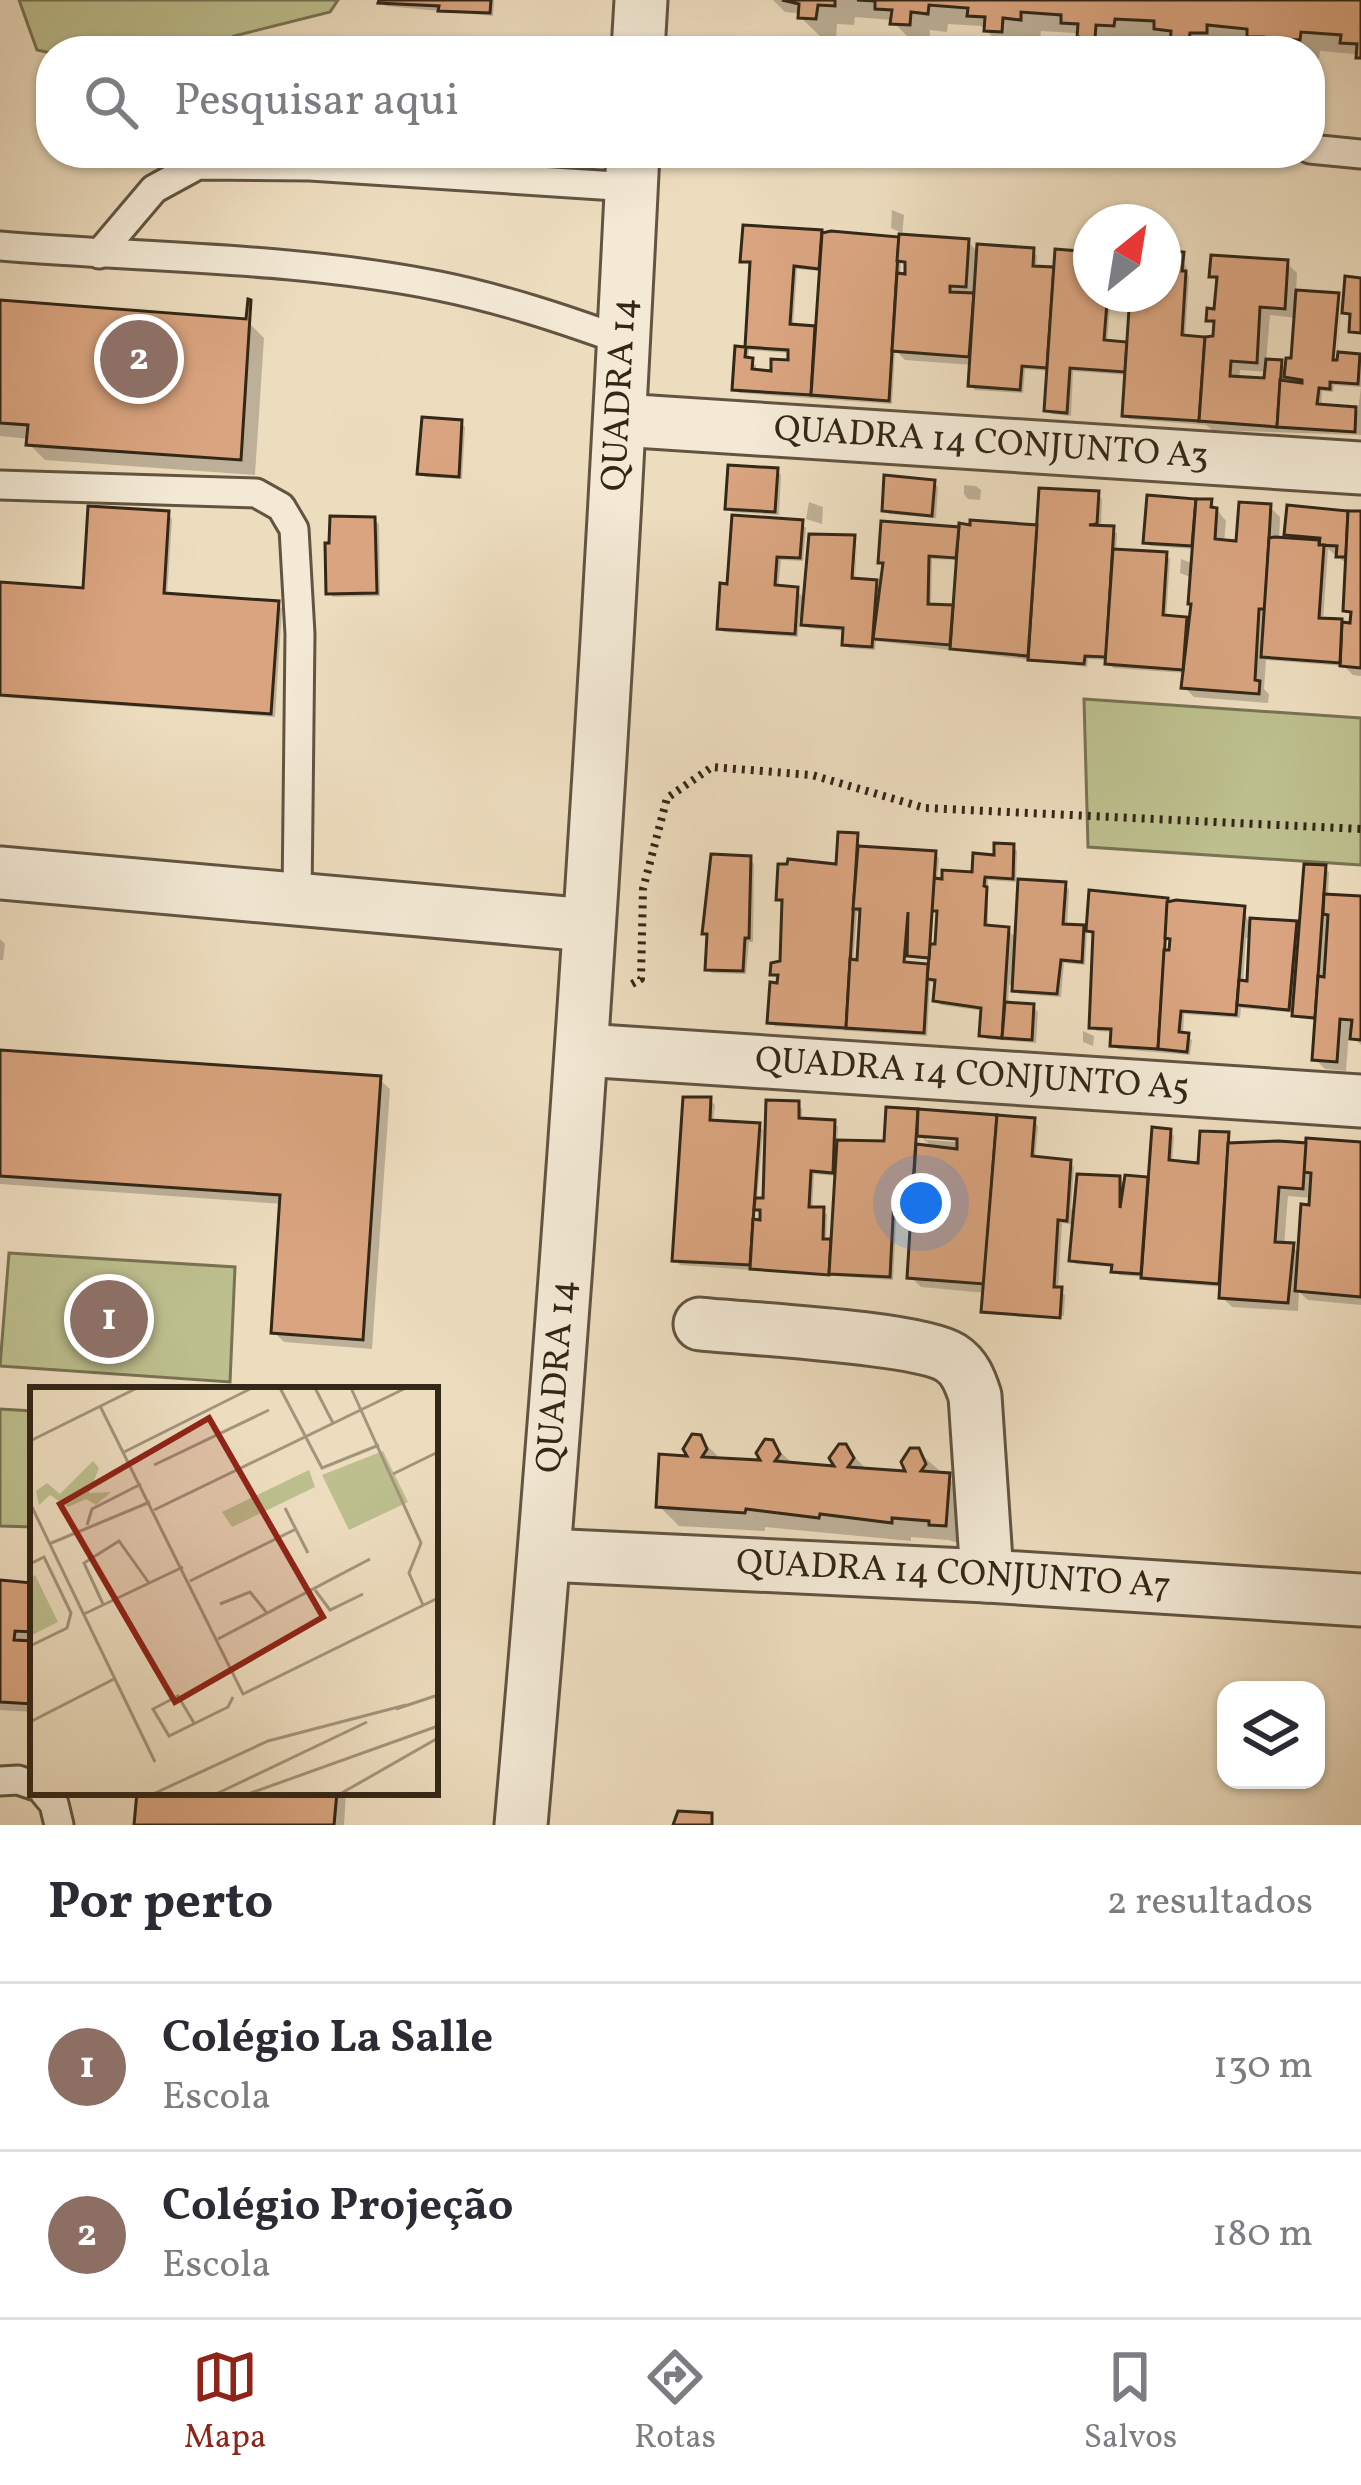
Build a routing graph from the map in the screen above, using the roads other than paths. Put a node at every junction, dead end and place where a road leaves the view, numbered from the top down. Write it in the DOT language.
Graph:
graph roads {
  1 [pos="640,0"];
  2 [pos="639,36"];
  3 [pos="1325,150"];
  4 [pos="1361,154"];
  5 [pos="192,168"];
  6 [pos="471,168"];
  7 [pos="632,170"];
  8 [pos="0,246"];
  9 [pos="99,254"];
  10 [pos="624,341"];
  11 [pos="620,420"];
  12 [pos="1361,468"];
  13 [pos="0,485"];
  14 [pos="0,873"];
  15 [pos="298,898"];
  16 [pos="589,925"];
  17 [pos="583,1031"];
  18 [pos="1361,1101"];
  19 [pos="700,1324"];
  20 [pos="546,1555"];
  21 [pos="987,1576"];
  22 [pos="1361,1600"];
  23 [pos="0,1781"];
  24 [pos="30,1784"];
  25 [pos="46,1795"];
  26 [pos="58,1825"];
  27 [pos="521,1825"];
  1 -- 2 [label="street"];
  3 -- 4 [label="lane"];
  5 -- 9 [label="lane"];
  6 -- 7 [label="lane"];
  7 -- 10 [label="street, QUADRA 14"];
  8 -- 9 [label="lane"];
  9 -- 10 [label="lane"];
  10 -- 11 [label="street, QUADRA 14"];
  11 -- 12 [label="street, QUADRA 14 CONJUNTO A3"];
  11 -- 16 [label="street, QUADRA 14"];
  13 -- 15 [label="lane"];
  14 -- 15 [label="street"];
  15 -- 16 [label="street"];
  16 -- 17 [label="street, QUADRA 14"];
  17 -- 18 [label="street, QUADRA 14 CONJUNTO A5"];
  17 -- 20 [label="street, QUADRA 14"];
  19 -- 21 [label="street"];
  20 -- 21 [label="street, QUADRA 14 CONJUNTO A7"];
  20 -- 27 [label="street, QUADRA 14"];
  21 -- 22 [label="street, QUADRA 14 CONJUNTO A7"];
  23 -- 24 [label="lane"];
  25 -- 26 [label="lane"];
}
